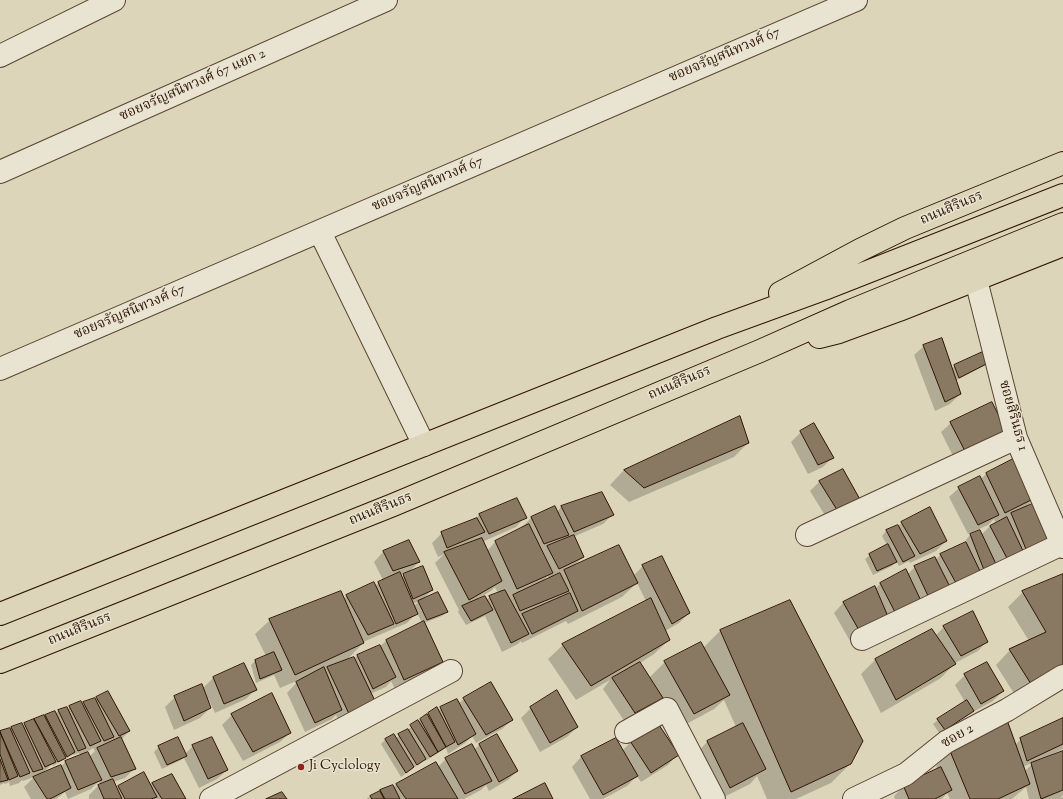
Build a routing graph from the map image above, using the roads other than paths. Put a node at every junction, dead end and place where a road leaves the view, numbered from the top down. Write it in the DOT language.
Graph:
graph roads {
  1 [pos="114,0"];
  2 [pos="386,0"];
  3 [pos="856,0"];
  4 [pos="830,5"];
  5 [pos="0,56"];
  6 [pos="1063,163"];
  7 [pos="0,172"];
  8 [pos="1063,194"];
  9 [pos="1063,224"];
  10 [pos="320,232"];
  11 [pos="1063,245"];
  12 [pos="976,280"];
  13 [pos="717,328"];
  14 [pos="760,351"];
  15 [pos="0,369"];
  16 [pos="1016,438"];
  17 [pos="424,445"];
  18 [pos="807,535"];
  19 [pos="1062,546"];
  20 [pos="0,614"];
  21 [pos="862,640"];
  22 [pos="0,662"];
  23 [pos="450,670"];
  24 [pos="1063,676"];
  25 [pos="626,732"];
  26 [pos="211,799"];
  27 [pos="714,799"];
  28 [pos="854,799"];
  1 -- 5 [label="street"];
  2 -- 7 [label="street, ซอยจรัญสนิทวงศ์ 67 แยก 2"];
  3 -- 4 [label="street, ซอยจรัญสนิทวงศ์ 67"];
  4 -- 10 [label="street, ซอยจรัญสนิทวงศ์ 67"];
  6 -- 13 [label="main road, ถนนสิรินธร"];
  8 -- 13 [label="main road, ถนนสิรินธร"];
  9 -- 14 [label="main road, ถนนสิรินธร"];
  10 -- 15 [label="street, ซอยจรัญสนิทวงศ์ 67"];
  10 -- 17 [label="street"];
  11 -- 12 [label="main road, ถนนสิรินธร"];
  12 -- 14 [label="main road, ถนนสิรินธร"];
  12 -- 16 [label="street, ซอยสิรินธร 1"];
  13 -- 17 [label="main road, ถนนสิรินธร"];
  14 -- 22 [label="main road, ถนนสิรินธร"];
  16 -- 18 [label="street"];
  16 -- 19 [label="street, ซอยสิรินธร 1"];
  17 -- 20 [label="main road, ถนนสิรินธร"];
  19 -- 21 [label="street"];
  23 -- 26 [label="street"];
  24 -- 28 [label="street, ซอย 2"];
  25 -- 27 [label="street"];
}
